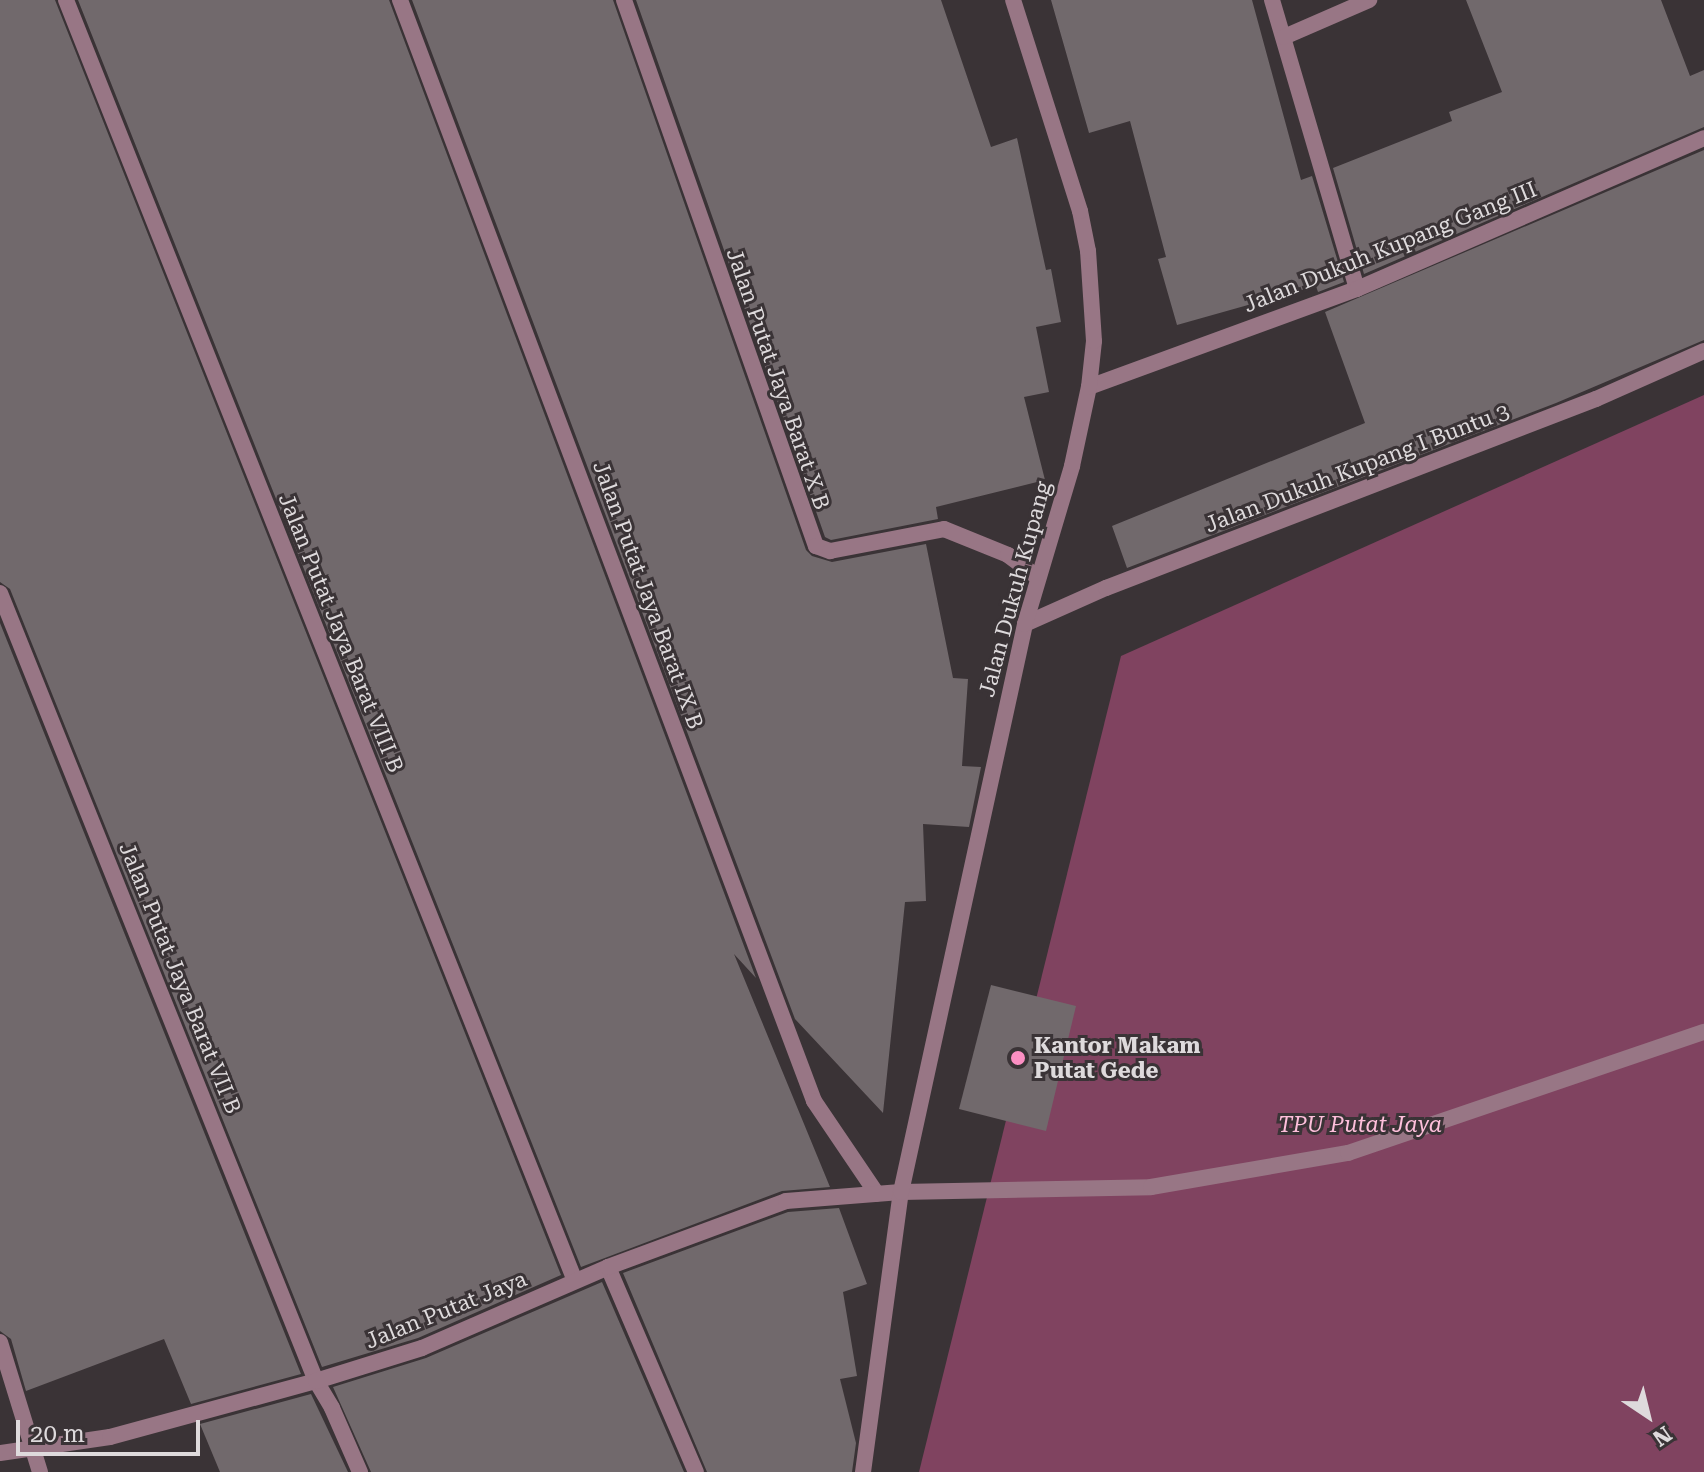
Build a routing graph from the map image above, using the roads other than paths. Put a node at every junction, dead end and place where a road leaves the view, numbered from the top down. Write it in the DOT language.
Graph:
graph roads {
  1 [pos="66,0"];
  2 [pos="400,0"];
  3 [pos="624,0"];
  4 [pos="1013,0"];
  5 [pos="1272,0"];
  6 [pos="1369,0"];
  7 [pos="1284,37"];
  8 [pos="1704,138"];
  9 [pos="1357,289"];
  10 [pos="1704,351"];
  11 [pos="1089,387"];
  12 [pos="1037,577"];
  13 [pos="0,593"];
  14 [pos="1025,624"];
  15 [pos="1704,1032"];
  16 [pos="901,1192"];
  17 [pos="877,1194"];
  18 [pos="608,1267"];
  19 [pos="575,1281"];
  20 [pos="0,1342"];
  21 [pos="316,1381"];
  22 [pos="34,1451"];
  23 [pos="0,1453"];
  24 [pos="40,1472"];
  25 [pos="360,1472"];
  26 [pos="696,1472"];
  27 [pos="863,1472"];
  1 -- 19 [label="street, Jalan Putat Jaya Barat VIII B"];
  2 -- 17 [label="street, Jalan Putat Jaya Barat IX B"];
  3 -- 12 [label="street, Jalan Putat Jaya Barat X B"];
  4 -- 11 [label="street, Jalan Dukuh Kupang"];
  5 -- 7 [label="street"];
  6 -- 7 [label="street"];
  7 -- 9 [label="street"];
  8 -- 9 [label="street, Jalan Dukuh Kupang Gang III"];
  9 -- 11 [label="street, Jalan Dukuh Kupang Gang III"];
  10 -- 14 [label="street, Jalan Dukuh Kupang I Buntu 3"];
  11 -- 12 [label="street, Jalan Dukuh Kupang"];
  12 -- 14 [label="street, Jalan Dukuh Kupang"];
  13 -- 21 [label="street, Jalan Putat Jaya Barat VII B"];
  14 -- 16 [label="street, Jalan Dukuh Kupang"];
  15 -- 16 [label="street, Jalan Putat Jaya"];
  16 -- 17 [label="street, Jalan Putat Jaya"];
  16 -- 27 [label="street, Jalan Dukuh Kupang"];
  17 -- 18 [label="street, Jalan Putat Jaya"];
  18 -- 19 [label="street, Jalan Putat Jaya"];
  18 -- 26 [label="street"];
  19 -- 21 [label="street, Jalan Putat Jaya"];
  20 -- 22 [label="street"];
  21 -- 22 [label="street, Jalan Putat Jaya"];
  21 -- 25 [label="street, Jalan Putat Jaya Barat VII B"];
  22 -- 23 [label="street, Jalan Putat Jaya"];
  22 -- 24 [label="street"];
}
